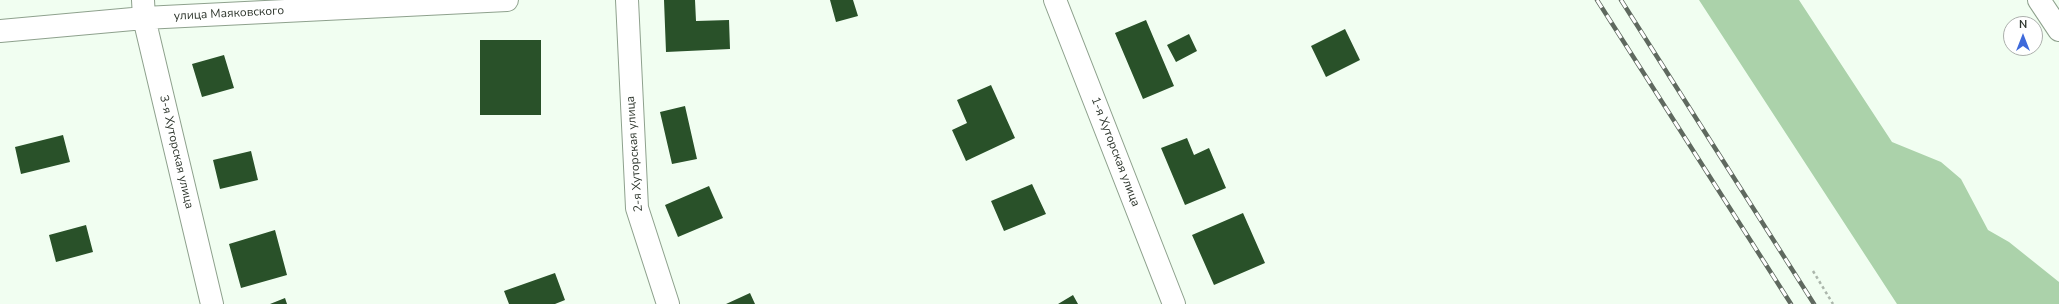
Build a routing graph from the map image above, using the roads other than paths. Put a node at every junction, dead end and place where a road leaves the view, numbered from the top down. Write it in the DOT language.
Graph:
graph roads {
  1 [pos="507,0"];
  2 [pos="627,0"];
  3 [pos="1055,0"];
  4 [pos="2039,0"];
  5 [pos="144,9"];
  6 [pos="2059,30"];
  7 [pos="0,31"];
  8 [pos="212,304"];
  9 [pos="668,304"];
  10 [pos="1174,304"];
  1 -- 5 [label="street, улица Маяковского"];
  2 -- 9 [label="street, 2-я Хуторская улица"];
  3 -- 10 [label="street, 1-я Хуторская улица"];
  4 -- 6 [label="street"];
  5 -- 7 [label="street, улица Маяковского"];
  5 -- 8 [label="street, 3-я Хуторская улица"];
}
